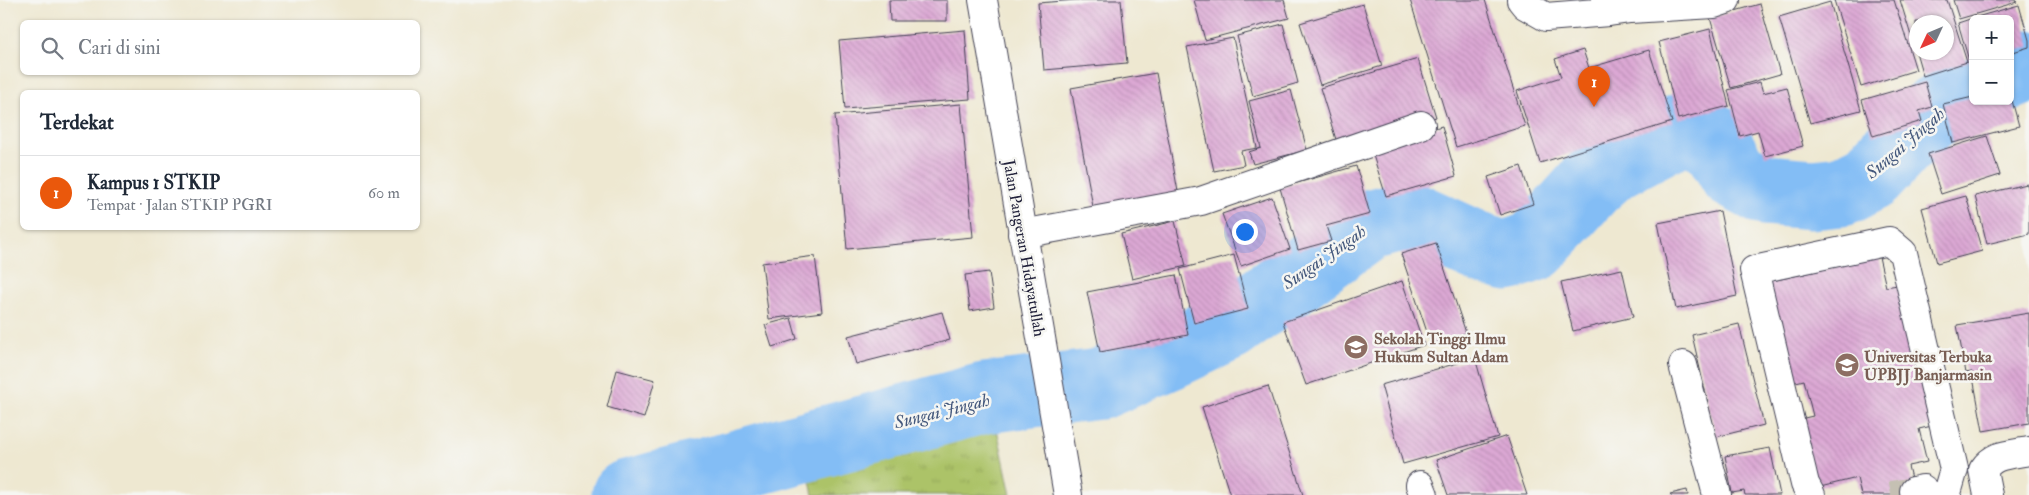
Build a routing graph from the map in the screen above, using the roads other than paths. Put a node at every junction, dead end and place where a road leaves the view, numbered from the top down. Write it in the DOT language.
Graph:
graph roads {
  1 [pos="983,0"];
  2 [pos="1520,0"];
  3 [pos="1720,2"];
  4 [pos="1608,6"];
  5 [pos="1421,125"];
  6 [pos="1022,234"];
  7 [pos="1683,365"];
  8 [pos="2029,451"];
  9 [pos="1068,495"];
  10 [pos="1717,495"];
  11 [pos="1811,495"];
  12 [pos="1945,495"];
  13 [pos="1988,495"];
  1 -- 6 [label="main road, Jalan Pangeran Hidayatullah"];
  2 -- 4 [label="main road"];
  3 -- 4 [label="main road"];
  5 -- 6 [label="main road"];
  6 -- 9 [label="main road, Jalan Pangeran Hidayatullah"];
  7 -- 10 [label="main road"];
  8 -- 13 [label="main road"];
  11 -- 12 [label="main road"];
}
